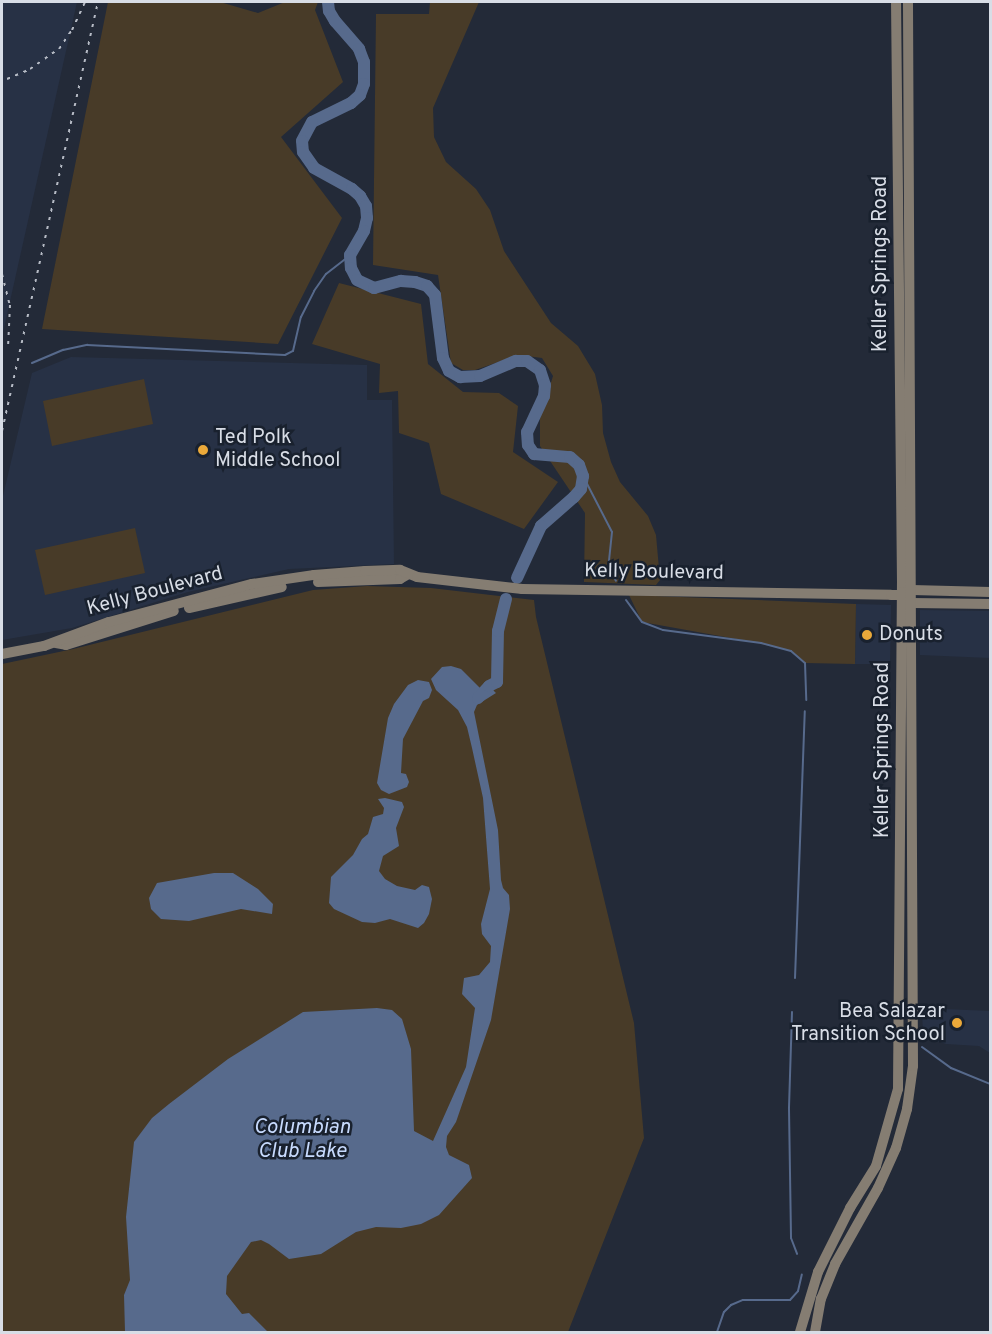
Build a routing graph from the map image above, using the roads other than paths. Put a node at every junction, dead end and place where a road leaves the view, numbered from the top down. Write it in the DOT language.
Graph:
graph roads {
  1 [pos="896,2"];
  2 [pos="908,2"];
  3 [pos="990,592"];
  4 [pos="907,593"];
  5 [pos="912,603"];
  6 [pos="990,604"];
  7 [pos="2,654"];
  8 [pos="900,850"];
  9 [pos="913,850"];
  10 [pos="800,1332"];
  11 [pos="815,1332"];
  1 -- 4 [label="main road, Keller Springs Road"];
  2 -- 4 [label="main road, Keller Springs Road"];
  3 -- 4 [label="main road, Kelly Boulevard"];
  4 -- 5 [label="main road"];
  4 -- 7 [label="main road, Kelly Boulevard"];
  4 -- 8 [label="main road, Keller Springs Road"];
  5 -- 6 [label="main road"];
  5 -- 9 [label="main road, Keller Springs Road"];
  8 -- 9 [label="main road"];
  8 -- 10 [label="main road, Keller Springs Road"];
  9 -- 11 [label="main road, Keller Springs Road"];
}
